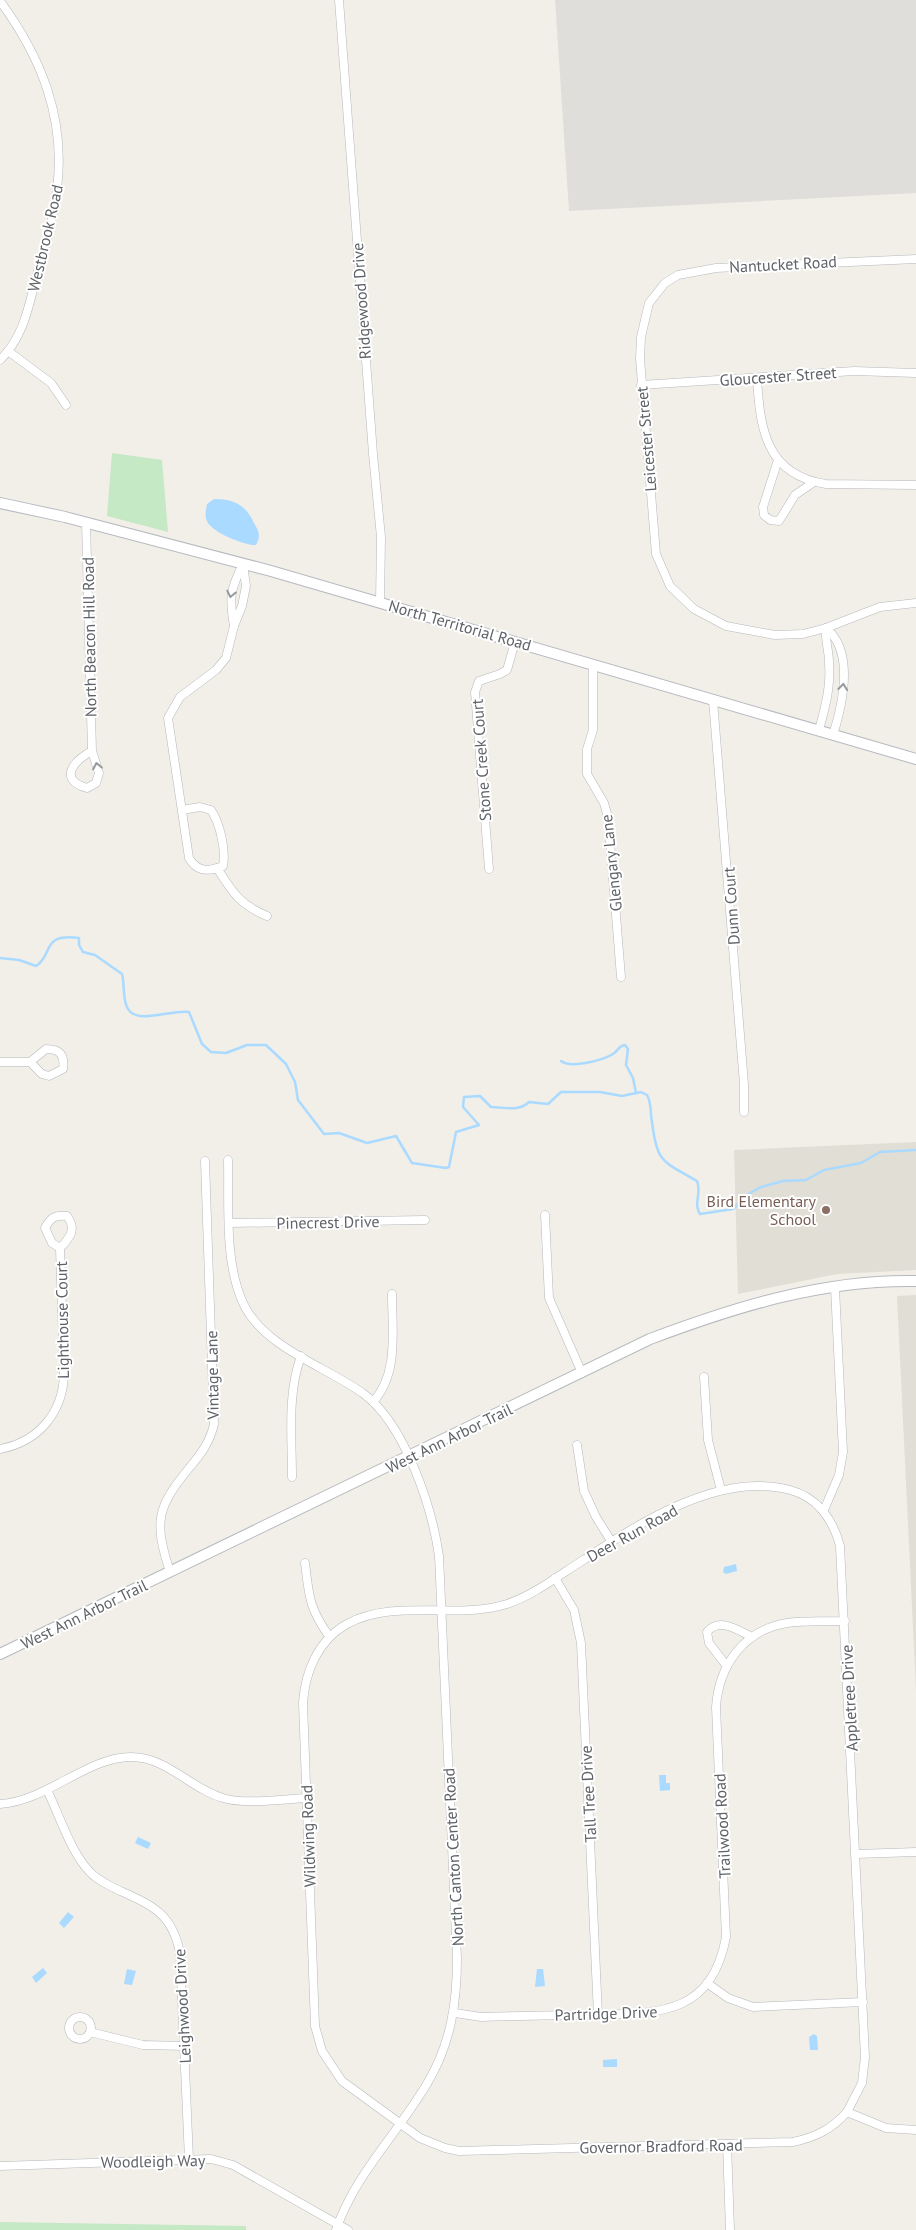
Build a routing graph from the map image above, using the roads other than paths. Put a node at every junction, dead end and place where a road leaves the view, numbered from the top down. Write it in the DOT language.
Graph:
graph roads {
  1 [pos="339,0"];
  2 [pos="0,1"];
  3 [pos="916,259"];
  4 [pos="656,292"];
  5 [pos="8,351"];
  6 [pos="0,360"];
  7 [pos="916,373"];
  8 [pos="757,378"];
  9 [pos="641,384"];
  10 [pos="66,406"];
  11 [pos="778,460"];
  12 [pos="814,482"];
  13 [pos="916,484"];
  14 [pos="0,503"];
  15 [pos="86,522"];
  16 [pos="243,564"];
  17 [pos="380,602"];
  18 [pos="916,603"];
  19 [pos="234,626"];
  20 [pos="826,628"];
  21 [pos="515,642"];
  22 [pos="593,664"];
  23 [pos="713,700"];
  24 [pos="819,730"];
  25 [pos="833,734"];
  26 [pos="92,751"];
  27 [pos="916,759"];
  28 [pos="182,810"];
  29 [pos="217,868"];
  30 [pos="489,868"];
  31 [pos="267,916"];
  32 [pos="621,977"];
  33 [pos="0,1062"];
  34 [pos="30,1062"];
  35 [pos="744,1112"];
  36 [pos="228,1160"];
  37 [pos="205,1161"];
  38 [pos="545,1215"];
  39 [pos="425,1220"];
  40 [pos="230,1223"];
  41 [pos="60,1248"];
  42 [pos="916,1282"];
  43 [pos="835,1288"];
  44 [pos="392,1294"];
  45 [pos="301,1356"];
  46 [pos="582,1373"];
  47 [pos="704,1377"];
  48 [pos="373,1402"];
  49 [pos="577,1445"];
  50 [pos="0,1449"];
  51 [pos="408,1457"];
  52 [pos="292,1477"];
  53 [pos="721,1490"];
  54 [pos="824,1510"];
  55 [pos="612,1541"];
  56 [pos="305,1563"];
  57 [pos="170,1572"];
  58 [pos="555,1578"];
  59 [pos="442,1610"];
  60 [pos="845,1621"];
  61 [pos="330,1636"];
  62 [pos="752,1637"];
  63 [pos="0,1654"];
  64 [pos="726,1665"];
  65 [pos="47,1790"];
  66 [pos="306,1798"];
  67 [pos="0,1804"];
  68 [pos="916,1852"];
  69 [pos="856,1854"];
  70 [pos="707,1983"];
  71 [pos="863,2002"];
  72 [pos="454,2013"];
  73 [pos="598,2015"];
  74 [pos="90,2032"];
  75 [pos="184,2046"];
  76 [pos="847,2112"];
  77 [pos="400,2123"];
  78 [pos="916,2130"];
  79 [pos="727,2144"];
  80 [pos="189,2159"];
  81 [pos="0,2166"];
  82 [pos="337,2227"];
  83 [pos="348,2230"];
  84 [pos="730,2230"];
  1 -- 17 [label="street, Ridgewood Drive"];
  2 -- 5 [label="street, Westbrook Road"];
  3 -- 4 [label="street, Nantucket Road"];
  4 -- 9 [label="street, Leicester Street"];
  5 -- 6 [label="street, Westbrook Road"];
  5 -- 10 [label="street"];
  7 -- 8 [label="street, Gloucester Street"];
  8 -- 9 [label="street, Gloucester Street"];
  8 -- 11 [label="street"];
  9 -- 20 [label="street, Leicester Street"];
  11 -- 12 [label="street"];
  11 -- 12 [label="street"];
  12 -- 13 [label="street"];
  14 -- 15 [label="street, North Territorial Road"];
  15 -- 16 [label="street, North Territorial Road"];
  15 -- 26 [label="street, North Beacon Hill Road"];
  16 -- 17 [label="street, North Territorial Road"];
  16 -- 19 [label="street"];
  16 -- 19 [label="street, one-way"];
  17 -- 21 [label="street, North Territorial Road"];
  18 -- 20 [label="street"];
  19 -- 28 [label="street"];
  20 -- 24 [label="street"];
  25 -- 20 [label="street, one-way"];
  21 -- 22 [label="street, North Territorial Road"];
  21 -- 30 [label="street, Stone Creek Court"];
  22 -- 23 [label="street, North Territorial Road"];
  22 -- 32 [label="street, Glengary Lane"];
  23 -- 24 [label="street, North Territorial Road"];
  23 -- 35 [label="street, Dunn Court"];
  24 -- 25 [label="street, North Territorial Road"];
  25 -- 27 [label="street, North Territorial Road"];
  26 -- 26 [label="street, North Beacon Hill Road, one-way"];
  28 -- 29 [label="street"];
  28 -- 29 [label="street"];
  29 -- 31 [label="street"];
  33 -- 34 [label="street"];
  34 -- 34 [label="street"];
  36 -- 40 [label="street"];
  37 -- 57 [label="street, Vintage Lane"];
  38 -- 46 [label="street"];
  39 -- 40 [label="street, Pinecrest Drive"];
  40 -- 45 [label="street"];
  41 -- 50 [label="street, Lighthouse Court"];
  42 -- 43 [label="street, West Ann Arbor Trail"];
  43 -- 46 [label="street, West Ann Arbor Trail"];
  43 -- 54 [label="street"];
  44 -- 48 [label="street"];
  45 -- 48 [label="street"];
  45 -- 52 [label="street"];
  46 -- 51 [label="street, West Ann Arbor Trail"];
  47 -- 53 [label="street"];
  48 -- 51 [label="street"];
  49 -- 55 [label="street"];
  51 -- 57 [label="street, West Ann Arbor Trail"];
  51 -- 59 [label="street, North Canton Center Road"];
  53 -- 54 [label="street, Deer Run Road"];
  53 -- 55 [label="street, Deer Run Road"];
  54 -- 60 [label="street, Appletree Drive"];
  55 -- 58 [label="street, Deer Run Road"];
  56 -- 61 [label="street"];
  57 -- 63 [label="street, West Ann Arbor Trail"];
  58 -- 59 [label="street, Deer Run Road"];
  58 -- 73 [label="street, Tall Tree Drive"];
  59 -- 61 [label="street, Wildwing Road"];
  59 -- 72 [label="street, North Canton Center Road"];
  60 -- 62 [label="street, Trailwood Road"];
  60 -- 69 [label="street, Appletree Drive"];
  61 -- 66 [label="street, Wildwing Road"];
  62 -- 64 [label="street, Trailwood Road"];
  62 -- 64 [label="street"];
  64 -- 70 [label="street, Trailwood Road"];
  65 -- 66 [label="street"];
  65 -- 67 [label="street"];
  65 -- 75 [label="street, Leighwood Drive"];
  66 -- 77 [label="street, Wildwing Road"];
  68 -- 69 [label="street"];
  69 -- 71 [label="street, Appletree Drive"];
  70 -- 71 [label="street"];
  70 -- 73 [label="street, Partridge Drive"];
  71 -- 76 [label="street, Appletree Drive"];
  72 -- 73 [label="street, Partridge Drive"];
  72 -- 77 [label="street, North Canton Center Road"];
  74 -- 75 [label="street"];
  75 -- 80 [label="street, Leighwood Drive"];
  76 -- 78 [label="street"];
  76 -- 79 [label="street, Governor Bradford Road"];
  77 -- 79 [label="street, Governor Bradford Road"];
  77 -- 82 [label="street, North Canton Center Road"];
  79 -- 84 [label="street"];
  80 -- 81 [label="street, Woodleigh Way"];
  80 -- 82 [label="street, Woodleigh Way"];
  82 -- 83 [label="street, Woodleigh Way"];
}
